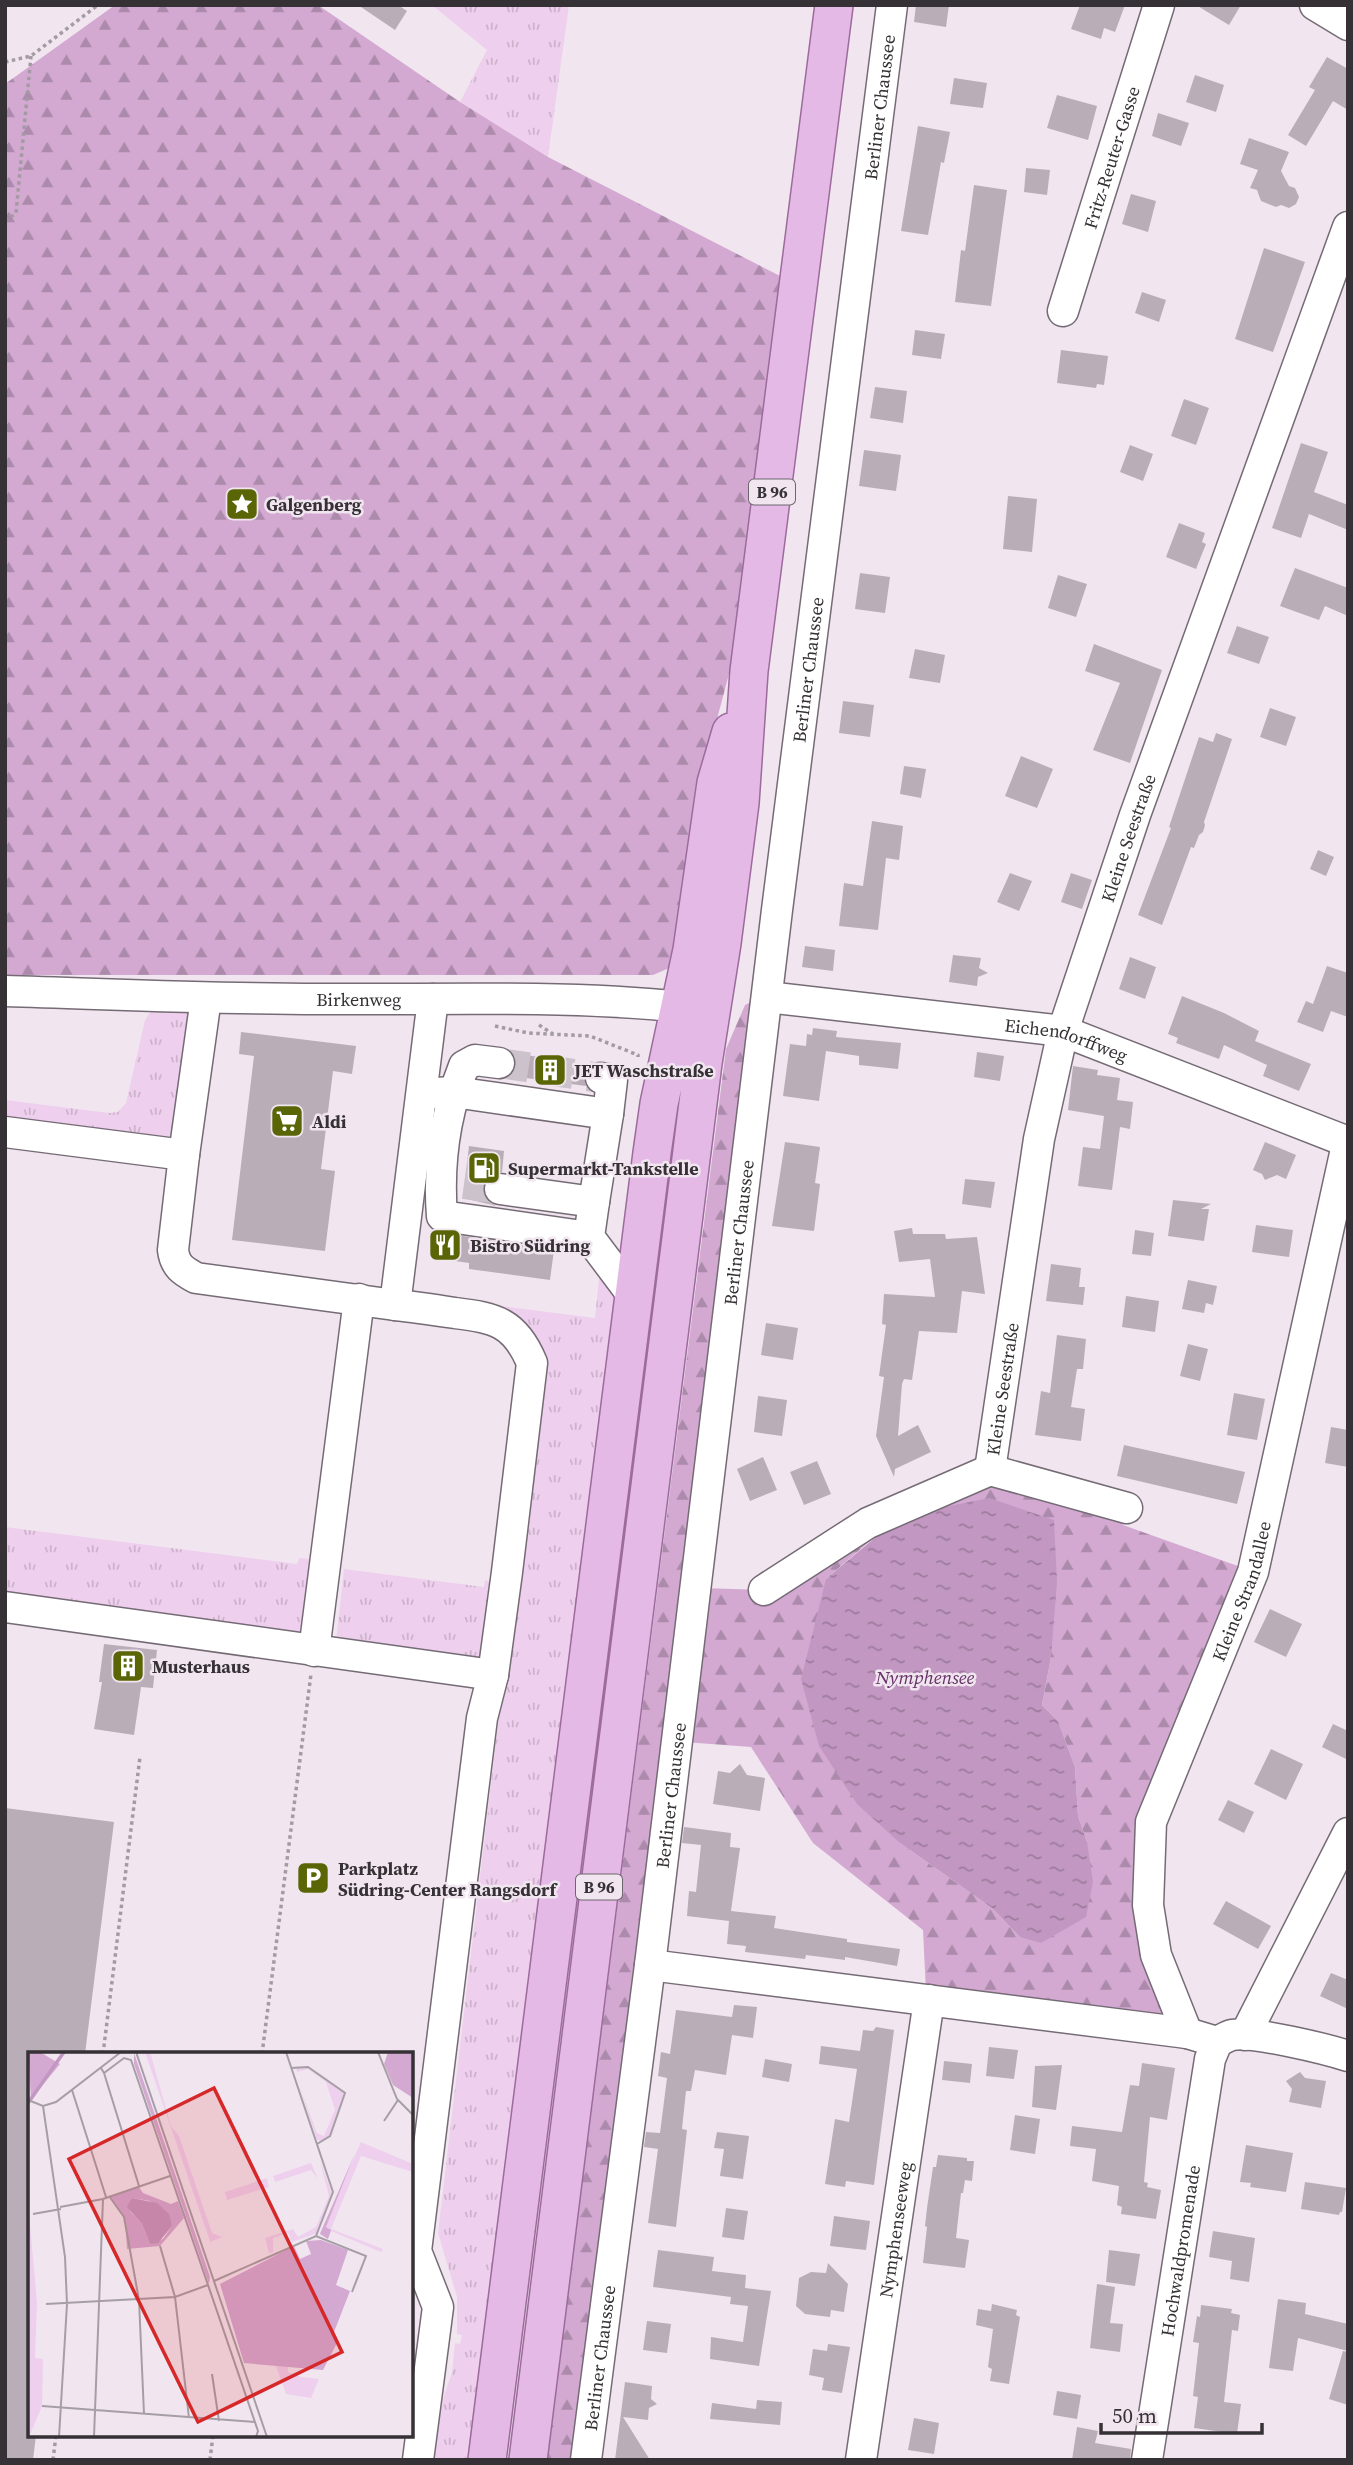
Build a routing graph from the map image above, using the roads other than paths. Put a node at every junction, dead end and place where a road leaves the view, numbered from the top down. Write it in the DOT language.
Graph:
graph roads {
  1 [pos="834,5"];
  2 [pos="892,5"];
  3 [pos="1159,5"];
  4 [pos="1315,5"];
  5 [pos="1348,25"];
  6 [pos="1348,227"];
  7 [pos="1063,311"];
  8 [pos="5,991"];
  9 [pos="767,997"];
  10 [pos="206,998"];
  11 [pos="433,999"];
  12 [pos="695,1008"];
  13 [pos="1063,1031"];
  14 [pos="499,1063"];
  15 [pos="601,1078"];
  16 [pos="453,1092"];
  17 [pos="421,1094"];
  18 [pos="608,1114"];
  19 [pos="5,1132"];
  20 [pos="1348,1141"];
  21 [pos="184,1155"];
  22 [pos="438,1181"];
  23 [pos="500,1189"];
  24 [pos="594,1202"];
  25 [pos="595,1245"];
  26 [pos="634,1297"];
  27 [pos="359,1299"];
  28 [pos="395,1305"];
  29 [pos="990,1470"];
  30 [pos="1127,1508"];
  31 [pos="764,1590"];
  32 [pos="5,1607"];
  33 [pos="314,1651"];
  34 [pos="493,1675"];
  35 [pos="1348,1833"];
  36 [pos="650,1965"];
  37 [pos="929,2000"];
  38 [pos="1187,2033"];
  39 [pos="1231,2038"];
  40 [pos="1348,2056"];
  41 [pos="418,2460"];
  42 [pos="487,2460"];
  43 [pos="527,2460"];
  44 [pos="586,2460"];
  45 [pos="861,2460"];
  46 [pos="1147,2460"];
  1 -- 12 [label="main road, B 96"];
  2 -- 9 [label="street, Berliner Chaussee"];
  3 -- 7 [label="street, Fritz-Reuter-Gasse"];
  4 -- 5 [label="street"];
  6 -- 13 [label="street, Kleine Seestraße"];
  8 -- 10 [label="street, Birkenweg"];
  9 -- 13 [label="street, Eichendorffweg"];
  9 -- 36 [label="street, Berliner Chaussee"];
  10 -- 11 [label="street, Birkenweg"];
  10 -- 21 [label="street"];
  11 -- 12 [label="street, Birkenweg"];
  11 -- 17 [label="street"];
  12 -- 26 [label="main road, B 96"];
  12 -- 43 [label="main road, B 96"];
  13 -- 20 [label="street, Eichendorffweg"];
  13 -- 29 [label="street, Kleine Seestraße"];
  14 -- 16 [label="street"];
  15 -- 18 [label="street"];
  16 -- 17 [label="street"];
  16 -- 18 [label="street"];
  16 -- 22 [label="street"];
  17 -- 22 [label="street"];
  18 -- 24 [label="street"];
  19 -- 21 [label="street"];
  20 -- 38 [label="street, Kleine Strandallee"];
  21 -- 27 [label="street"];
  22 -- 25 [label="street"];
  22 -- 28 [label="street"];
  23 -- 24 [label="street"];
  24 -- 25 [label="street"];
  25 -- 26 [label="street"];
  26 -- 42 [label="main road, B 96"];
  27 -- 28 [label="street"];
  27 -- 33 [label="street"];
  28 -- 34 [label="street"];
  29 -- 30 [label="street"];
  29 -- 31 [label="street"];
  32 -- 33 [label="street"];
  33 -- 34 [label="street"];
  34 -- 41 [label="street"];
  35 -- 39 [label="street, Hochwaldpromenade"];
  36 -- 37 [label="street"];
  36 -- 44 [label="street, Berliner Chaussee"];
  37 -- 38 [label="street"];
  37 -- 45 [label="street, Nymphenseeweg"];
  38 -- 39 [label="street"];
  39 -- 40 [label="street"];
  39 -- 46 [label="street, Hochwaldpromenade"];
}
